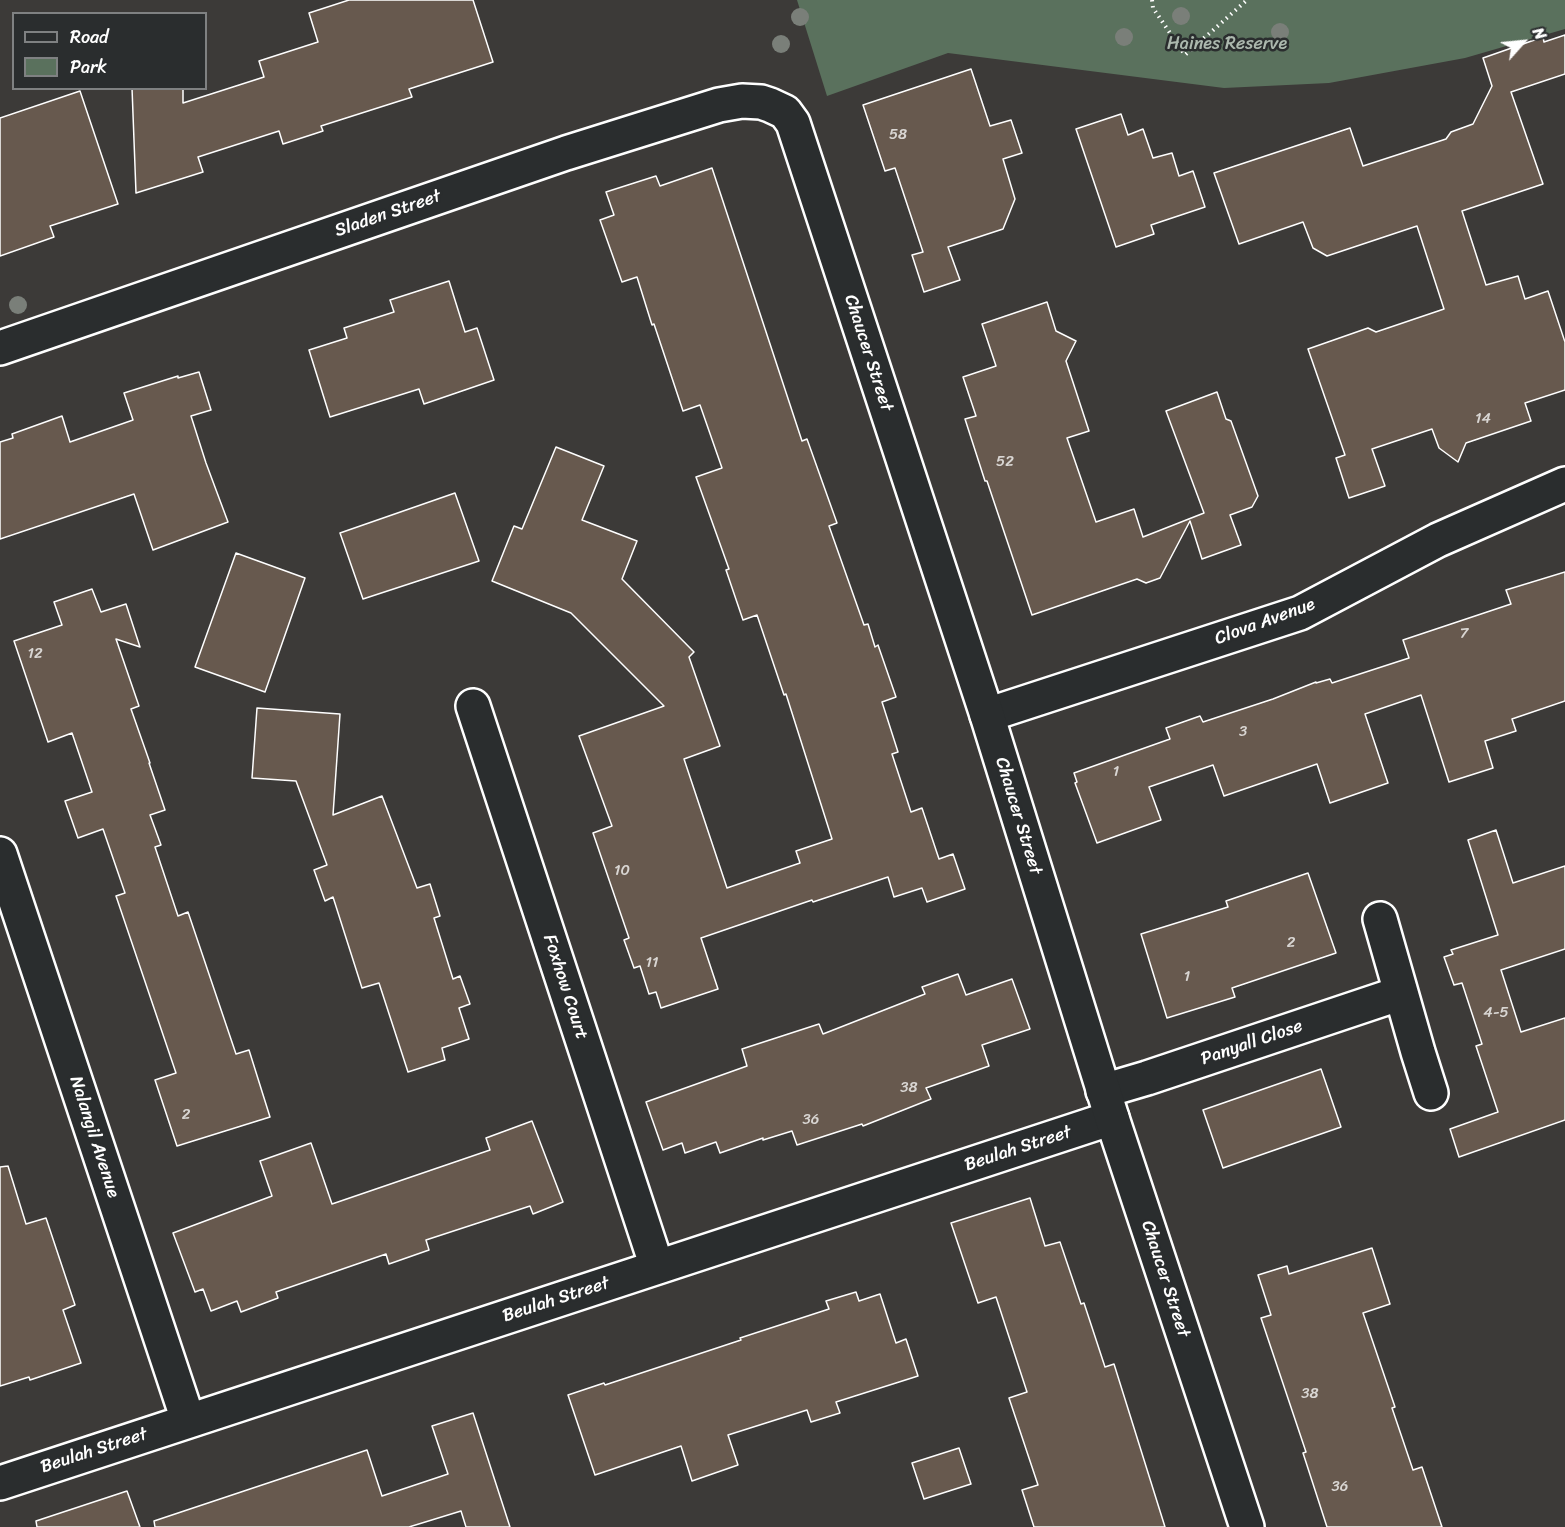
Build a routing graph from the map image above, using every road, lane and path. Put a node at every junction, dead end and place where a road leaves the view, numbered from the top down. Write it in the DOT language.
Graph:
graph roads {
  1 [pos="1152,0"];
  2 [pos="1246,0"];
  3 [pos="780,109"];
  4 [pos="0,348"];
  5 [pos="1565,484"];
  6 [pos="473,706"];
  7 [pos="987,715"];
  8 [pos="0,854"];
  9 [pos="1380,919"];
  10 [pos="1401,993"];
  11 [pos="1431,1093"];
  12 [pos="1108,1104"];
  13 [pos="657,1267"];
  14 [pos="188,1420"];
  15 [pos="0,1483"];
  16 [pos="1247,1527"];
  1 -- 2 [label="path"];
  3 -- 4 [label="street, Sladen Street"];
  3 -- 7 [label="street, Chaucer Street"];
  5 -- 7 [label="street, Clova Avenue"];
  6 -- 13 [label="street, Foxhow Court"];
  7 -- 12 [label="street, Chaucer Street"];
  8 -- 14 [label="street, Nalangil Avenue"];
  9 -- 10 [label="street"];
  10 -- 11 [label="street"];
  10 -- 12 [label="street, Panyall Close"];
  12 -- 13 [label="street, Beulah Street"];
  12 -- 16 [label="street, Chaucer Street"];
  13 -- 14 [label="street, Beulah Street"];
  14 -- 15 [label="street, Beulah Street"];
}
